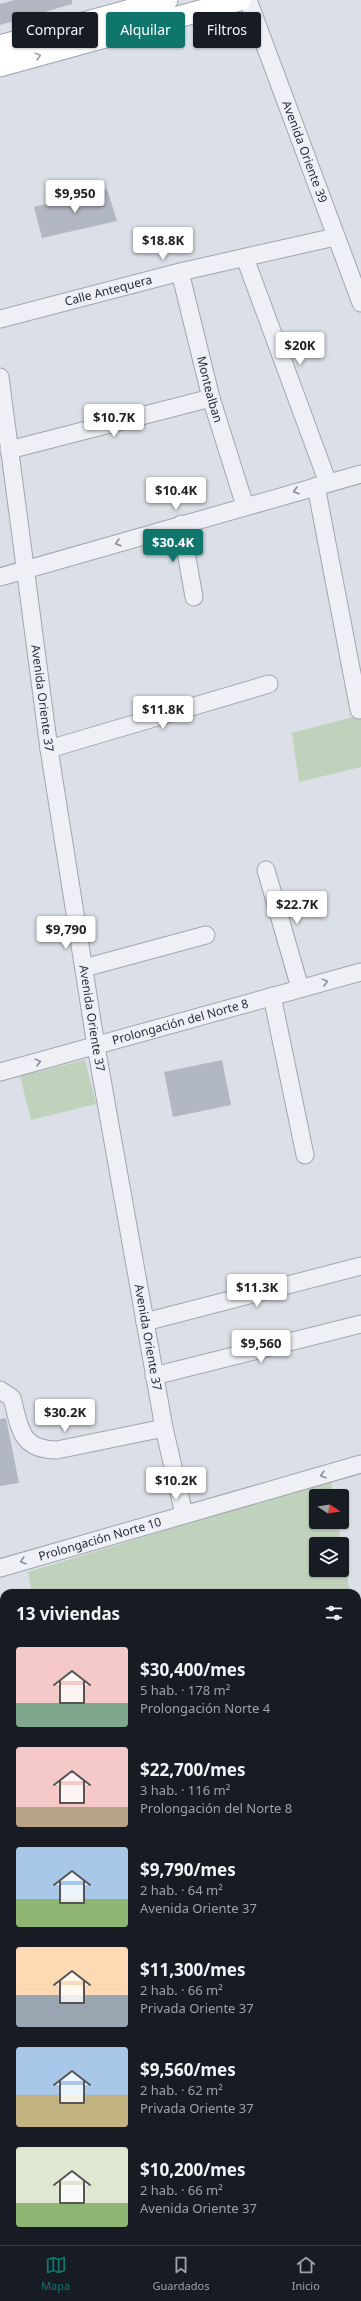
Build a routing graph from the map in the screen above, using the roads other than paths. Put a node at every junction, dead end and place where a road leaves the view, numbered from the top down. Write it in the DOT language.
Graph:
graph roads {
  1 [pos="167,0"];
  2 [pos="240,0"];
  3 [pos="248,0"];
  4 [pos="0,46"];
  5 [pos="0,66"];
  6 [pos="335,237"];
  7 [pos="245,258"];
  8 [pos="180,272"];
  9 [pos="361,303"];
  10 [pos="0,319"];
  11 [pos="1,388"];
  12 [pos="211,398"];
  13 [pos="9,450"];
  14 [pos="361,474"];
  15 [pos="322,485"];
  16 [pos="245,506"];
  17 [pos="181,524"];
  18 [pos="24,570"];
  19 [pos="0,577"];
  20 [pos="194,597"];
  21 [pos="269,684"];
  22 [pos="360,710"];
  23 [pos="49,748"];
  24 [pos="266,870"];
  25 [pos="206,934"];
  26 [pos="84,968"];
  27 [pos="361,972"];
  28 [pos="300,988"];
  29 [pos="272,996"];
  30 [pos="96,1046"];
  31 [pos="0,1072"];
  32 [pos="305,1155"];
  33 [pos="361,1266"];
  34 [pos="145,1322"];
  35 [pos="361,1324"];
  36 [pos="154,1376"];
  37 [pos="0,1390"];
  38 [pos="164,1428"];
  39 [pos="361,1464"];
  40 [pos="184,1514"];
  41 [pos="0,1568"];
  1 -- 4 [label="main road"];
  5 -- 2 [label="main road, one-way"];
  3 -- 6 [label="street, Avenida Oriente 39"];
  6 -- 7 [label="street, Calle Antequera"];
  6 -- 9 [label="street, Avenida Oriente 39"];
  7 -- 8 [label="street, Calle Antequera"];
  7 -- 15 [label="street"];
  8 -- 10 [label="street, Calle Antequera"];
  8 -- 12 [label="street, Montealban"];
  11 -- 13 [label="street, Avenida Oriente 37"];
  12 -- 13 [label="street"];
  12 -- 16 [label="street, Montealban"];
  13 -- 18 [label="street, Avenida Oriente 37"];
  14 -- 15 [label="street"];
  15 -- 16 [label="street, one-way"];
  15 -- 22 [label="street"];
  16 -- 17 [label="street"];
  17 -- 18 [label="street, one-way"];
  17 -- 20 [label="street"];
  18 -- 19 [label="street"];
  18 -- 23 [label="street, Avenida Oriente 37"];
  21 -- 23 [label="street"];
  23 -- 26 [label="street, Avenida Oriente 37"];
  24 -- 28 [label="street"];
  25 -- 26 [label="street"];
  26 -- 30 [label="street, Avenida Oriente 37"];
  28 -- 27 [label="street, Prolongación del Norte 8, one-way"];
  28 -- 29 [label="street, Prolongación del Norte 8"];
  29 -- 30 [label="street, Prolongación del Norte 8"];
  29 -- 32 [label="street"];
  31 -- 30 [label="street, Prolongación del Norte 8, one-way"];
  30 -- 34 [label="street, Avenida Oriente 37"];
  33 -- 34 [label="street"];
  34 -- 36 [label="street, Avenida Oriente 37"];
  35 -- 36 [label="street"];
  36 -- 38 [label="street, Avenida Oriente 37"];
  37 -- 38 [label="street"];
  38 -- 40 [label="street, Avenida Oriente 37"];
  39 -- 40 [label="street, Prolongación Norte 10, one-way"];
  40 -- 41 [label="street, Prolongación Norte 10, one-way"];
}
